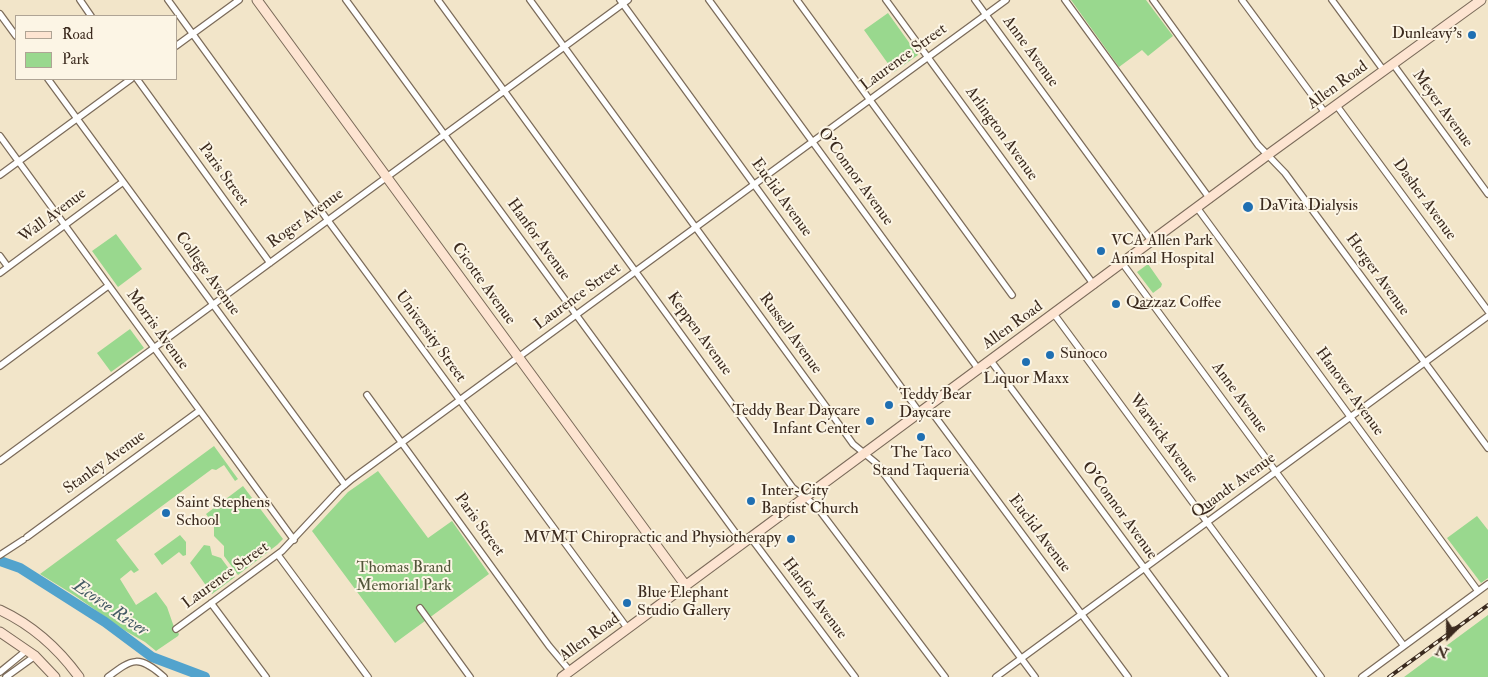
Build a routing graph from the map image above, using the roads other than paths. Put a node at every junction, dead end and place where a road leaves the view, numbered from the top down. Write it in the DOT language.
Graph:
graph roads {
  1 [pos="80,0"];
  2 [pos="168,0"];
  3 [pos="238,0"];
  4 [pos="258,0"];
  5 [pos="346,0"];
  6 [pos="438,0"];
  7 [pos="530,0"];
  8 [pos="628,0"];
  9 [pos="709,0"];
  10 [pos="797,0"];
  11 [pos="886,0"];
  12 [pos="975,0"];
  13 [pos="1006,0"];
  14 [pos="1065,0"];
  15 [pos="1153,0"];
  16 [pos="1242,0"];
  17 [pos="1332,0"];
  18 [pos="1481,0"];
  19 [pos="621,2"];
  20 [pos="0,14"];
  21 [pos="91,15"];
  22 [pos="986,15"];
  23 [pos="193,33"];
  24 [pos="15,35"];
  25 [pos="178,44"];
  26 [pos="565,47"];
  27 [pos="928,57"];
  28 [pos="1393,64"];
  29 [pos="1384,71"];
  30 [pos="49,80"];
  31 [pos="130,80"];
  32 [pos="138,80"];
  33 [pos="504,91"];
  34 [pos="870,100"];
  35 [pos="1337,106"];
  36 [pos="1326,114"];
  37 [pos="77,118"];
  38 [pos="444,135"];
  39 [pos="0,136"];
  40 [pos="812,142"];
  41 [pos="1268,155"];
  42 [pos="18,161"];
  43 [pos="0,175"];
  44 [pos="387,176"];
  45 [pos="123,182"];
  46 [pos="754,184"];
  47 [pos="1488,194"];
  48 [pos="1210,199"];
  49 [pos="1198,209"];
  50 [pos="328,220"];
  51 [pos="65,225"];
  52 [pos="696,227"];
  53 [pos="1152,242"];
  54 [pos="0,256"];
  55 [pos="270,263"];
  56 [pos="1123,264"];
  57 [pos="8,267"];
  58 [pos="637,271"];
  59 [pos="0,273"];
  60 [pos="1094,285"];
  61 [pos="108,286"];
  62 [pos="1012,295"];
  63 [pos="213,305"];
  64 [pos="1488,311"];
  65 [pos="1054,314"];
  66 [pos="577,315"];
  67 [pos="1488,316"];
  68 [pos="154,348"];
  69 [pos="519,358"];
  70 [pos="991,361"];
  71 [pos="1424,362"];
  72 [pos="0,366"];
  73 [pos="979,370"];
  74 [pos="367,395"];
  75 [pos="460,400"];
  76 [pos="928,407"];
  77 [pos="199,411"];
  78 [pos="920,413"];
  79 [pos="1350,417"];
  80 [pos="403,443"];
  81 [pos="1488,448"];
  82 [pos="864,454"];
  83 [pos="0,461"];
  84 [pos="1276,472"];
  85 [pos="345,485"];
  86 [pos="805,498"];
  87 [pos="1208,522"];
  88 [pos="294,540"];
  89 [pos="747,541"];
  90 [pos="0,555"];
  91 [pos="278,555"];
  92 [pos="1144,568"];
  93 [pos="1488,584"];
  94 [pos="686,586"];
  95 [pos="1478,591"];
  96 [pos="211,603"];
  97 [pos="420,608"];
  98 [pos="0,610"];
  99 [pos="1081,614"];
  100 [pos="176,629"];
  101 [pos="628,629"];
  102 [pos="0,632"];
  103 [pos="1404,646"];
  104 [pos="31,653"];
  105 [pos="1022,658"];
  106 [pos="570,671"];
  107 [pos="0,672"];
  108 [pos="6,677"];
  109 [pos="55,677"];
  110 [pos="79,677"];
  111 [pos="108,677"];
  112 [pos="164,677"];
  113 [pos="266,677"];
  114 [pos="368,677"];
  115 [pos="470,677"];
  116 [pos="562,677"];
  117 [pos="855,677"];
  118 [pos="945,677"];
  119 [pos="996,677"];
  120 [pos="1035,677"];
  121 [pos="1128,677"];
  122 [pos="1225,677"];
  123 [pos="1321,677"];
  124 [pos="1362,677"];
  1 -- 21 [label="street"];
  2 -- 23 [label="street, University Street"];
  3 -- 23 [label="street"];
  4 -- 44 [label="main road, Cicotte Avenue"];
  5 -- 38 [label="street, Hanfor Avenue"];
  6 -- 33 [label="street, Keppen Avenue"];
  7 -- 26 [label="street, Russell Avenue"];
  8 -- 19 [label="street, Roger Avenue"];
  9 -- 40 [label="street, O'Connor Avenue"];
  10 -- 34 [label="street"];
  11 -- 27 [label="street, Arlington Avenue"];
  12 -- 22 [label="street, Anne Avenue"];
  13 -- 22 [label="street, Laurence Street"];
  14 -- 48 [label="street"];
  15 -- 41 [label="street, Horger Avenue"];
  16 -- 36 [label="street"];
  17 -- 29 [label="street"];
  18 -- 28 [label="main road, Allen Road"];
  19 -- 26 [label="street, Roger Avenue"];
  19 -- 46 [label="street, Euclid Avenue"];
  20 -- 24 [label="street"];
  22 -- 27 [label="street, Laurence Street"];
  22 -- 53 [label="street, Anne Avenue"];
  23 -- 25 [label="street"];
  23 -- 50 [label="street, University Street"];
  26 -- 33 [label="street, Roger Avenue"];
  26 -- 52 [label="street, Russell Avenue"];
  27 -- 34 [label="street, Laurence Street"];
  27 -- 60 [label="street, Arlington Avenue"];
  28 -- 29 [label="main road, Allen Road"];
  28 -- 47 [label="street, Meyer Avenue"];
  29 -- 35 [label="main road, Allen Road"];
  30 -- 37 [label="street, College Avenue"];
  31 -- 37 [label="street"];
  32 -- 55 [label="street, Paris Street"];
  33 -- 38 [label="street, Roger Avenue"];
  33 -- 58 [label="street, Keppen Avenue"];
  34 -- 40 [label="street, Laurence Street"];
  34 -- 62 [label="street"];
  35 -- 36 [label="main road, Allen Road"];
  35 -- 64 [label="street, Dasher Avenue"];
  36 -- 41 [label="main road, Allen Road"];
  37 -- 42 [label="street"];
  37 -- 45 [label="street, College Avenue"];
  38 -- 44 [label="street, Roger Avenue"];
  38 -- 66 [label="street, Hanfor Avenue"];
  39 -- 42 [label="street, Morris Avenue"];
  40 -- 46 [label="street, Laurence Street"];
  40 -- 73 [label="street, O'Connor Avenue"];
  41 -- 48 [label="main road, Allen Road"];
  41 -- 71 [label="street, Horger Avenue"];
  42 -- 43 [label="street"];
  42 -- 51 [label="street, Morris Avenue"];
  44 -- 50 [label="street, Roger Avenue"];
  44 -- 69 [label="main road, Cicotte Avenue"];
  45 -- 51 [label="street, Wall Avenue"];
  45 -- 63 [label="street, College Avenue"];
  46 -- 52 [label="street, Laurence Street"];
  46 -- 78 [label="street, Euclid Avenue"];
  48 -- 49 [label="main road, Allen Road"];
  49 -- 53 [label="main road, Allen Road"];
  49 -- 79 [label="street, Hanover Avenue"];
  50 -- 55 [label="street, Roger Avenue"];
  50 -- 75 [label="street, University Street"];
  51 -- 57 [label="street, Wall Avenue"];
  51 -- 61 [label="street, Morris Avenue"];
  52 -- 58 [label="street, Laurence Street"];
  52 -- 82 [label="street, Russell Avenue"];
  53 -- 56 [label="main road, Allen Road"];
  54 -- 57 [label="street"];
  55 -- 63 [label="street, Roger Avenue"];
  56 -- 60 [label="main road, Allen Road"];
  56 -- 84 [label="street, Anne Avenue"];
  57 -- 59 [label="street, Wall Avenue"];
  58 -- 66 [label="street, Laurence Street"];
  58 -- 86 [label="street, Keppen Avenue"];
  60 -- 65 [label="main road, Allen Road"];
  61 -- 68 [label="street, Morris Avenue"];
  61 -- 72 [label="street"];
  63 -- 68 [label="street, Roger Avenue"];
  63 -- 85 [label="street, College Avenue"];
  65 -- 70 [label="main road, Allen Road"];
  65 -- 87 [label="street, Warwick Avenue"];
  66 -- 69 [label="street, Laurence Street"];
  66 -- 89 [label="street, Hanfor Avenue"];
  67 -- 71 [label="street, Quandt Avenue"];
  68 -- 77 [label="street, Morris Avenue"];
  68 -- 83 [label="street, Roger Avenue"];
  69 -- 75 [label="street, Laurence Street"];
  69 -- 94 [label="main road, Cicotte Avenue"];
  70 -- 73 [label="main road, Allen Road"];
  70 -- 92 [label="street, O'Connor Avenue"];
  71 -- 79 [label="street, Quandt Avenue"];
  71 -- 81 [label="street, Horger Avenue"];
  73 -- 76 [label="main road, Allen Road"];
  74 -- 80 [label="street, Paris Street"];
  75 -- 80 [label="street, Laurence Street"];
  75 -- 101 [label="street, University Street"];
  76 -- 78 [label="main road, Allen Road"];
  76 -- 99 [label="street, Euclid Avenue"];
  77 -- 88 [label="street, Morris Avenue"];
  77 -- 90 [label="street, Stanley Avenue"];
  78 -- 82 [label="main road, Allen Road"];
  79 -- 84 [label="street, Quandt Avenue"];
  79 -- 95 [label="street, Hanover Avenue"];
  80 -- 85 [label="street, Laurence Street"];
  80 -- 106 [label="street, Paris Street"];
  82 -- 86 [label="main road, Allen Road"];
  82 -- 105 [label="street, Russell Avenue"];
  84 -- 87 [label="street, Quandt Avenue"];
  84 -- 103 [label="street, Anne Avenue"];
  85 -- 88 [label="street, Laurence Street"];
  86 -- 89 [label="main road, Allen Road"];
  86 -- 118 [label="street, Keppen Avenue"];
  87 -- 92 [label="street, Quandt Avenue"];
  87 -- 123 [label="street, Warwick Avenue"];
  88 -- 91 [label="street, Laurence Street"];
  89 -- 94 [label="main road, Allen Road"];
  89 -- 117 [label="street, Hanfor Avenue"];
  91 -- 96 [label="street, Laurence Street"];
  91 -- 114 [label="street"];
  92 -- 99 [label="street, Quandt Avenue"];
  92 -- 122 [label="street, O'Connor Avenue"];
  93 -- 95 [label="street"];
  94 -- 101 [label="main road, Allen Road"];
  95 -- 103 [label="street"];
  96 -- 100 [label="street, Laurence Street"];
  96 -- 113 [label="street"];
  97 -- 115 [label="street"];
  98 -- 110 [label="main road"];
  99 -- 105 [label="street, Quandt Avenue"];
  99 -- 121 [label="street, Euclid Avenue"];
  101 -- 106 [label="main road, Allen Road"];
  102 -- 104 [label="main road"];
  103 -- 124 [label="street"];
  104 -- 107 [label="street"];
  104 -- 108 [label="street"];
  104 -- 109 [label="main road"];
  105 -- 119 [label="street, Quandt Avenue"];
  105 -- 120 [label="street, Russell Avenue"];
  106 -- 116 [label="main road, Allen Road"];
  111 -- 112 [label="street"];
}
